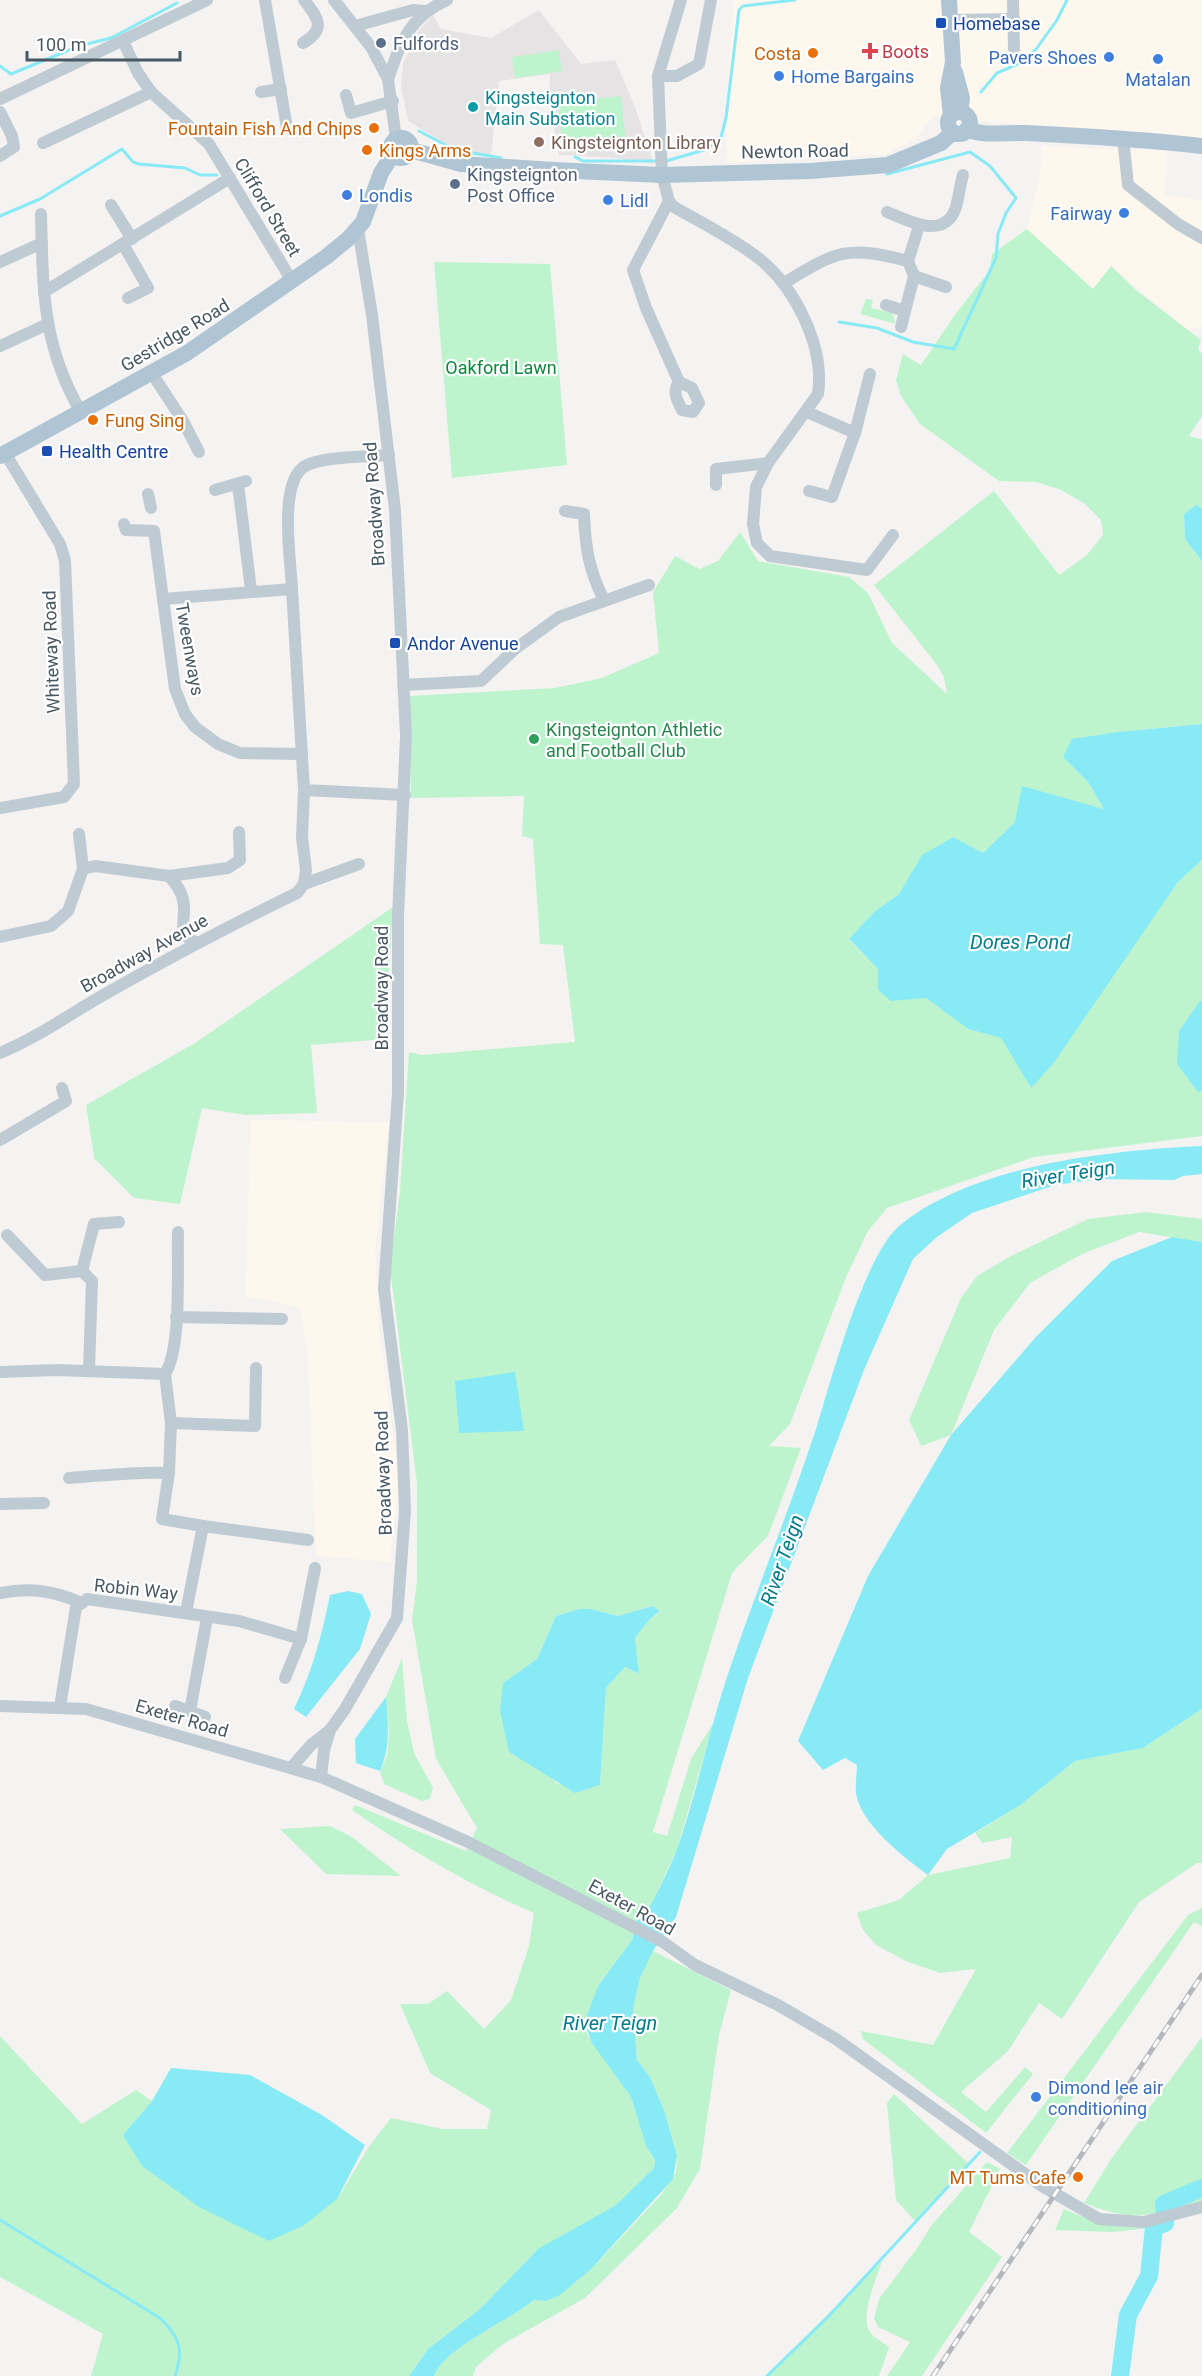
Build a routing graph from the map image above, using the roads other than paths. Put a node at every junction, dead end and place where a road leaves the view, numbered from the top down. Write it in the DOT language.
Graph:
graph roads {
  1 [pos="207,0"];
  2 [pos="264,0"];
  3 [pos="304,0"];
  4 [pos="334,0"];
  5 [pos="447,0"];
  6 [pos="681,0"];
  7 [pos="711,0"];
  8 [pos="949,0"];
  9 [pos="1013,0"];
  10 [pos="181,4"];
  11 [pos="424,11"];
  12 [pos="1014,19"];
  13 [pos="951,20"];
  14 [pos="355,26"];
  15 [pos="123,41"];
  16 [pos="303,43"];
  17 [pos="1014,49"];
  18 [pos="658,76"];
  19 [pos="388,79"];
  20 [pos="281,89"];
  21 [pos="151,92"];
  22 [pos="261,92"];
  23 [pos="346,95"];
  24 [pos="0,99"];
  25 [pos="393,101"];
  26 [pos="0,112"];
  27 [pos="958,122"];
  28 [pos="287,128"];
  29 [pos="1123,138"];
  30 [pos="44,143"];
  31 [pos="1202,146"];
  32 [pos="395,147"];
  33 [pos="0,156"];
  34 [pos="662,170"];
  35 [pos="963,174"];
  36 [pos="230,178"];
  37 [pos="669,201"];
  38 [pos="111,205"];
  39 [pos="887,212"];
  40 [pos="41,214"];
  41 [pos="919,226"];
  42 [pos="358,229"];
  43 [pos="1202,238"];
  44 [pos="128,242"];
  45 [pos="42,243"];
  46 [pos="908,261"];
  47 [pos="0,262"];
  48 [pos="914,276"];
  49 [pos="292,281"];
  50 [pos="784,283"];
  51 [pos="946,287"];
  52 [pos="44,292"];
  53 [pos="128,298"];
  54 [pos="886,305"];
  55 [pos="905,311"];
  56 [pos="48,324"];
  57 [pos="901,327"];
  58 [pos="0,346"];
  59 [pos="151,372"];
  60 [pos="870,374"];
  61 [pos="679,382"];
  62 [pos="81,412"];
  63 [pos="807,412"];
  64 [pos="855,433"];
  65 [pos="199,452"];
  66 [pos="3,454"];
  67 [pos="389,455"];
  68 [pos="768,463"];
  69 [pos="716,485"];
  70 [pos="215,490"];
  71 [pos="809,491"];
  72 [pos="148,494"];
  73 [pos="565,511"];
  74 [pos="124,524"];
  75 [pos="154,531"];
  76 [pos="893,535"];
  77 [pos="649,585"];
  78 [pos="292,589"];
  79 [pos="251,591"];
  80 [pos="163,599"];
  81 [pos="604,600"];
  82 [pos="403,685"];
  83 [pos="302,754"];
  84 [pos="304,790"];
  85 [pos="405,795"];
  86 [pos="0,808"];
  87 [pos="239,832"];
  88 [pos="79,834"];
  89 [pos="359,864"];
  90 [pos="83,869"];
  91 [pos="169,876"];
  92 [pos="304,884"];
  93 [pos="0,937"];
  94 [pos="196,942"];
  95 [pos="0,1053"];
  96 [pos="62,1088"];
  97 [pos="1,1137"];
  98 [pos="119,1222"];
  99 [pos="178,1232"];
  100 [pos="7,1235"];
  101 [pos="82,1271"];
  102 [pos="176,1317"];
  103 [pos="282,1319"];
  104 [pos="168,1368"];
  105 [pos="256,1368"];
  106 [pos="89,1370"];
  107 [pos="0,1372"];
  108 [pos="171,1423"];
  109 [pos="169,1473"];
  110 [pos="69,1478"];
  111 [pos="44,1503"];
  112 [pos="0,1504"];
  113 [pos="203,1526"];
  114 [pos="308,1540"];
  115 [pos="315,1568"];
  116 [pos="0,1593"];
  117 [pos="82,1603"];
  118 [pos="186,1612"];
  119 [pos="207,1618"];
  120 [pos="301,1639"];
  121 [pos="285,1678"];
  122 [pos="0,1706"];
  123 [pos="175,1706"];
  124 [pos="60,1707"];
  125 [pos="190,1711"];
  126 [pos="205,1717"];
  127 [pos="330,1730"];
  128 [pos="291,1768"];
  129 [pos="321,1777"];
  130 [pos="1202,2207"];
  1 -- 10 [label="street"];
  2 -- 20 [label="street"];
  3 -- 16 [label="street"];
  4 -- 14 [label="street"];
  5 -- 11 [label="street"];
  6 -- 18 [label="street"];
  7 -- 18 [label="street"];
  8 -- 13 [label="main road"];
  9 -- 12 [label="street"];
  10 -- 15 [label="street"];
  11 -- 14 [label="street"];
  11 -- 19 [label="street"];
  12 -- 13 [label="street"];
  12 -- 17 [label="street"];
  13 -- 27 [label="main road"];
  14 -- 19 [label="street"];
  15 -- 21 [label="street, Clifford Street"];
  15 -- 24 [label="street"];
  18 -- 34 [label="street"];
  19 -- 25 [label="street"];
  20 -- 22 [label="street"];
  20 -- 28 [label="street"];
  21 -- 30 [label="street"];
  21 -- 36 [label="street, Clifford Street"];
  23 -- 25 [label="street"];
  25 -- 32 [label="street"];
  26 -- 33 [label="street"];
  27 -- 29 [label="main road"];
  27 -- 34 [label="main road, Newton Road"];
  29 -- 31 [label="main road"];
  29 -- 43 [label="street"];
  32 -- 34 [label="main road, Newton Road"];
  32 -- 42 [label="main road"];
  34 -- 37 [label="street"];
  35 -- 41 [label="street"];
  36 -- 44 [label="street"];
  36 -- 49 [label="street, Clifford Street"];
  37 -- 50 [label="street"];
  37 -- 61 [label="street"];
  38 -- 44 [label="street"];
  39 -- 41 [label="street"];
  40 -- 45 [label="street"];
  41 -- 46 [label="street"];
  42 -- 49 [label="main road, Gestridge Road"];
  42 -- 67 [label="street, Broadway Road"];
  44 -- 52 [label="street"];
  44 -- 53 [label="street"];
  45 -- 47 [label="street"];
  45 -- 52 [label="street"];
  46 -- 48 [label="street"];
  46 -- 50 [label="street"];
  48 -- 51 [label="street"];
  48 -- 55 [label="street"];
  49 -- 59 [label="main road, Gestridge Road"];
  50 -- 63 [label="street"];
  52 -- 56 [label="street"];
  54 -- 55 [label="street"];
  55 -- 57 [label="street"];
  56 -- 58 [label="street"];
  56 -- 62 [label="street"];
  59 -- 62 [label="main road, Gestridge Road"];
  59 -- 65 [label="street"];
  60 -- 64 [label="street"];
  62 -- 66 [label="main road, Gestridge Road"];
  63 -- 64 [label="street"];
  63 -- 68 [label="street"];
  64 -- 71 [label="street"];
  66 -- 86 [label="street, Whiteway Road"];
  67 -- 78 [label="street"];
  67 -- 82 [label="street, Broadway Road"];
  68 -- 69 [label="street"];
  68 -- 76 [label="street"];
  70 -- 79 [label="street"];
  72 -- 75 [label="street, Tweenways"];
  73 -- 81 [label="street"];
  74 -- 75 [label="street"];
  75 -- 80 [label="street, Tweenways"];
  77 -- 81 [label="street"];
  78 -- 79 [label="street"];
  78 -- 83 [label="street"];
  79 -- 80 [label="street"];
  80 -- 83 [label="street, Tweenways"];
  81 -- 82 [label="street"];
  82 -- 85 [label="street, Broadway Road"];
  83 -- 84 [label="street"];
  84 -- 85 [label="street"];
  84 -- 92 [label="street"];
  85 -- 127 [label="street, Broadway Road"];
  87 -- 91 [label="street"];
  88 -- 90 [label="street"];
  89 -- 92 [label="street, Broadway Avenue"];
  90 -- 91 [label="street"];
  90 -- 93 [label="street"];
  91 -- 94 [label="street"];
  92 -- 94 [label="street, Broadway Avenue"];
  94 -- 95 [label="street, Broadway Avenue"];
  96 -- 97 [label="street"];
  98 -- 101 [label="street"];
  99 -- 102 [label="street"];
  100 -- 101 [label="street"];
  101 -- 106 [label="street"];
  102 -- 103 [label="street"];
  102 -- 104 [label="street"];
  104 -- 106 [label="street"];
  104 -- 108 [label="street"];
  105 -- 108 [label="street"];
  106 -- 107 [label="street"];
  108 -- 109 [label="street"];
  109 -- 110 [label="street"];
  109 -- 113 [label="street"];
  111 -- 112 [label="street"];
  113 -- 114 [label="street"];
  113 -- 118 [label="street, Robin Way"];
  115 -- 120 [label="street"];
  116 -- 117 [label="street"];
  117 -- 118 [label="street, Robin Way"];
  117 -- 124 [label="street, Robin Way"];
  118 -- 119 [label="street, Robin Way"];
  119 -- 120 [label="street, Robin Way"];
  119 -- 125 [label="street"];
  120 -- 121 [label="street"];
  122 -- 124 [label="street, Exeter Road"];
  123 -- 125 [label="street"];
  124 -- 128 [label="street, Exeter Road"];
  125 -- 126 [label="street"];
  127 -- 128 [label="street, Broadway Road"];
  127 -- 129 [label="street, Broadway Road"];
  128 -- 129 [label="street, Exeter Road"];
  129 -- 130 [label="street, Exeter Road"];
}
